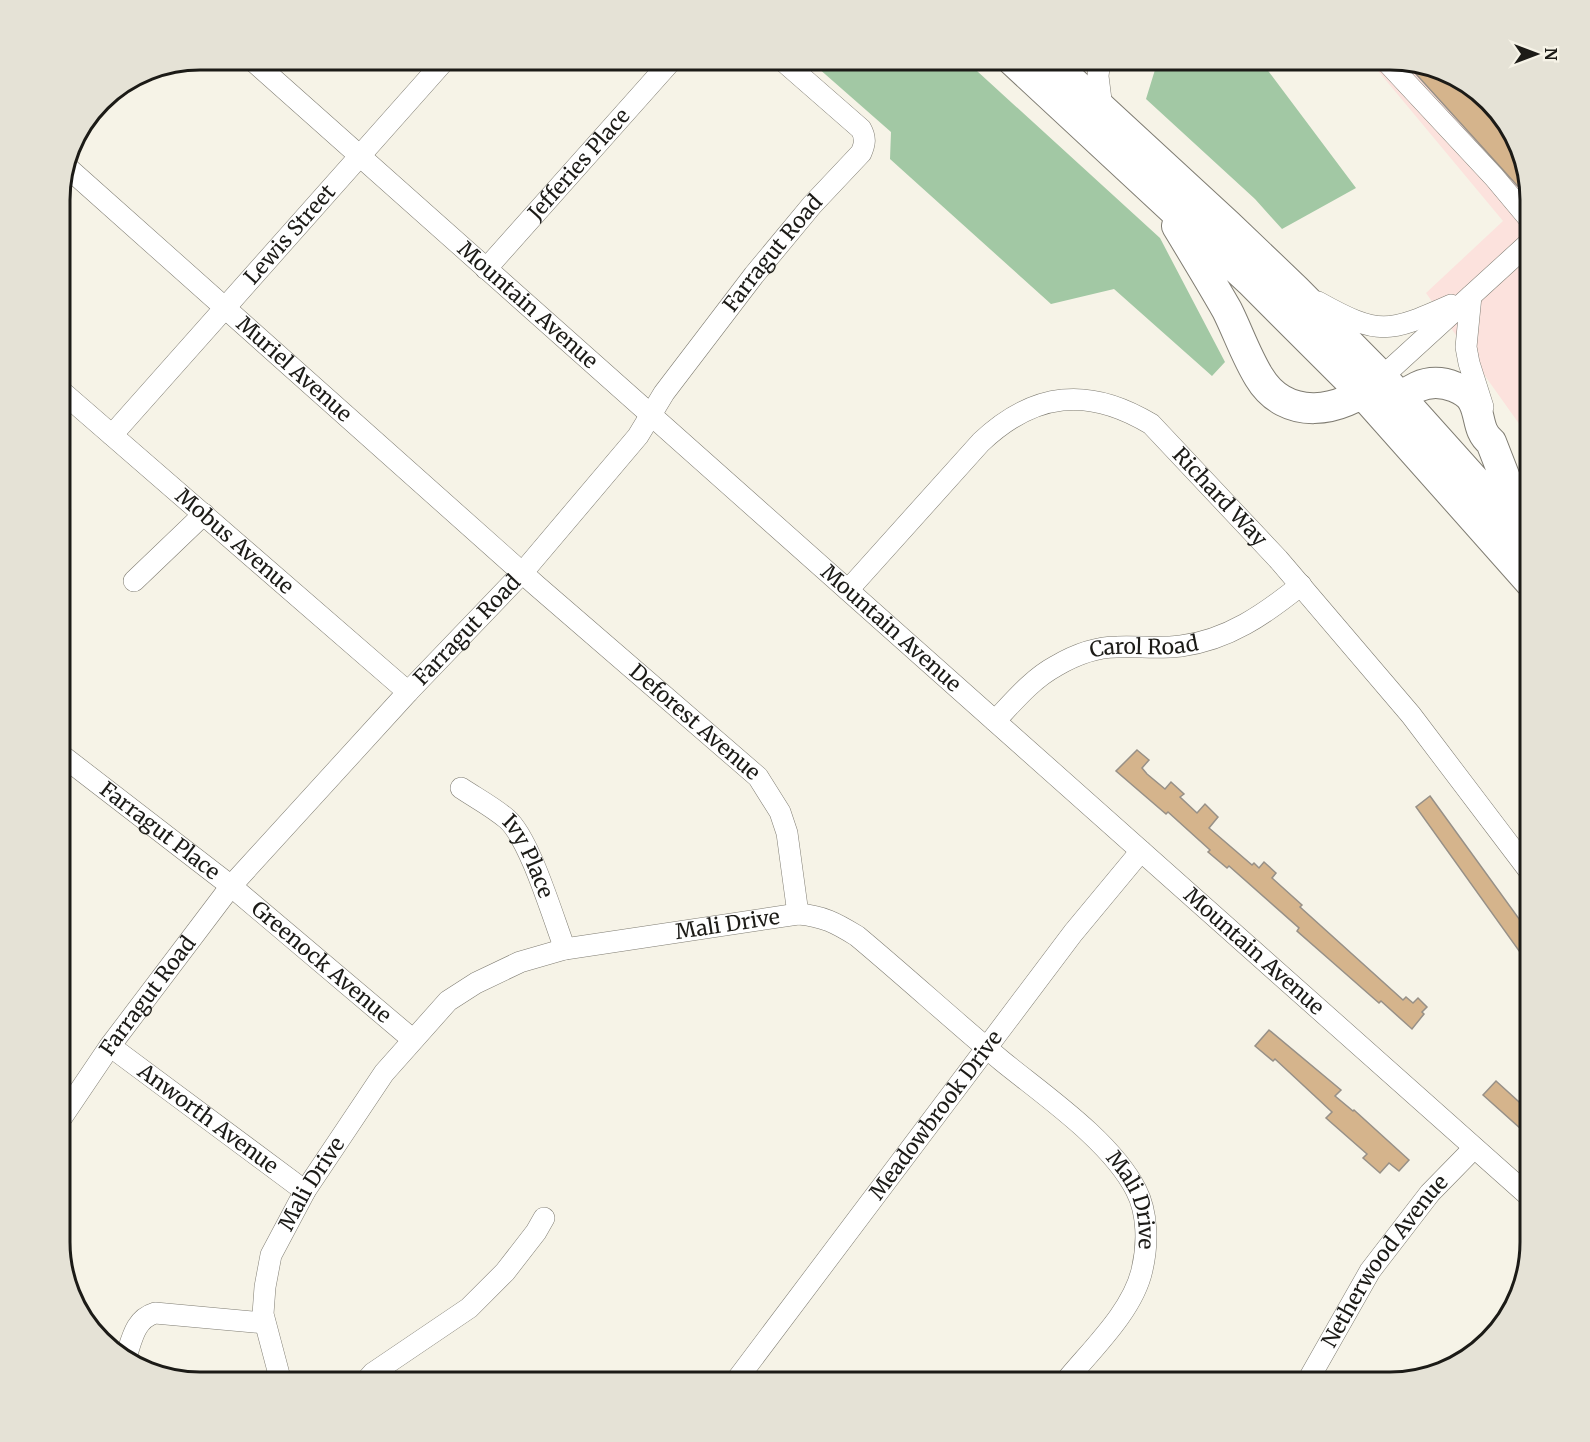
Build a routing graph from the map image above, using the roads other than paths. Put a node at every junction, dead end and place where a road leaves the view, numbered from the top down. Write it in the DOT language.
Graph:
graph roads {
  1 [pos="263,70"];
  2 [pos="436,70"];
  3 [pos="663,70"];
  4 [pos="793,70"];
  5 [pos="1023,70"];
  6 [pos="1060,70"];
  7 [pos="1099,70"];
  8 [pos="1395,71"];
  9 [pos="1102,108"];
  10 [pos="360,156"];
  11 [pos="74,173"];
  12 [pos="1160,197"];
  13 [pos="1519,207"];
  14 [pos="1519,257"];
  15 [pos="486,269"];
  16 [pos="1295,289"];
  17 [pos="1471,296"];
  18 [pos="224,308"];
  19 [pos="1381,396"];
  20 [pos="71,400"];
  21 [pos="651,415"];
  22 [pos="112,435"];
  23 [pos="1491,442"];
  24 [pos="1519,511"];
  25 [pos="204,514"];
  26 [pos="1519,532"];
  27 [pos="1519,570"];
  28 [pos="523,573"];
  29 [pos="134,581"];
  30 [pos="1301,585"];
  31 [pos="848,590"];
  32 [pos="408,692"];
  33 [pos="995,721"];
  34 [pos="71,762"];
  35 [pos="461,788"];
  36 [pos="1141,851"];
  37 [pos="1520,858"];
  38 [pos="231,886"];
  39 [pos="798,914"];
  40 [pos="565,949"];
  41 [pos="412,1040"];
  42 [pos="110,1046"];
  43 [pos="987,1047"];
  44 [pos="71,1104"];
  45 [pos="1474,1148"];
  46 [pos="1520,1188"];
  47 [pos="305,1191"];
  48 [pos="544,1218"];
  49 [pos="265,1323"];
  50 [pos="129,1350"];
  51 [pos="277,1372"];
  52 [pos="374,1372"];
  53 [pos="743,1372"];
  54 [pos="1073,1372"];
  55 [pos="1313,1372"];
  1 -- 10 [label="street, Mountain Avenue"];
  2 -- 10 [label="street, Lewis Street"];
  3 -- 15 [label="street, Jefferies Place"];
  4 -- 21 [label="street, Farragut Road"];
  5 -- 12 [label="highway"];
  6 -- 9 [label="highway"];
  7 -- 9 [label="street"];
  8 -- 13 [label="street"];
  9 -- 16 [label="highway"];
  10 -- 15 [label="street, Mountain Avenue"];
  10 -- 18 [label="street, Lewis Street"];
  11 -- 18 [label="street, Muriel Avenue"];
  12 -- 19 [label="highway"];
  12 -- 19 [label="highway"];
  14 -- 17 [label="street"];
  15 -- 21 [label="street, Mountain Avenue"];
  16 -- 17 [label="street"];
  16 -- 19 [label="highway"];
  17 -- 19 [label="street"];
  17 -- 23 [label="street"];
  18 -- 22 [label="street, Lewis Street"];
  18 -- 28 [label="street, Muriel Avenue"];
  19 -- 23 [label="highway"];
  19 -- 26 [label="highway"];
  19 -- 27 [label="highway"];
  20 -- 22 [label="street, Mobus Avenue"];
  21 -- 28 [label="street, Farragut Road"];
  21 -- 31 [label="street, Mountain Avenue"];
  22 -- 25 [label="street, Mobus Avenue"];
  23 -- 24 [label="highway"];
  25 -- 29 [label="street"];
  25 -- 32 [label="street, Mobus Avenue"];
  28 -- 32 [label="street, Farragut Road"];
  28 -- 39 [label="street, Deforest Avenue"];
  30 -- 31 [label="street, Richard Way"];
  30 -- 33 [label="street, Carol Road"];
  30 -- 37 [label="street, Richard Way"];
  31 -- 33 [label="street, Mountain Avenue"];
  32 -- 38 [label="street, Farragut Road"];
  33 -- 36 [label="street, Mountain Avenue"];
  34 -- 38 [label="street, Farragut Place"];
  35 -- 40 [label="street, Ivy Place"];
  36 -- 43 [label="street, Meadowbrook Drive"];
  36 -- 45 [label="street, Mountain Avenue"];
  38 -- 41 [label="street, Greenock Avenue"];
  38 -- 42 [label="street, Farragut Road"];
  39 -- 40 [label="street, Mali Drive"];
  39 -- 43 [label="street, Mali Drive"];
  40 -- 41 [label="street, Mali Drive"];
  41 -- 47 [label="street, Mali Drive"];
  42 -- 44 [label="street, Farragut Road"];
  42 -- 47 [label="street, Anworth Avenue"];
  43 -- 53 [label="street, Meadowbrook Drive"];
  43 -- 54 [label="street, Mali Drive"];
  45 -- 46 [label="street, Mountain Avenue"];
  45 -- 55 [label="street, Netherwood Avenue"];
  47 -- 49 [label="street, Mali Drive"];
  48 -- 52 [label="street"];
  49 -- 50 [label="street"];
  49 -- 51 [label="street, Mali Drive"];
}
